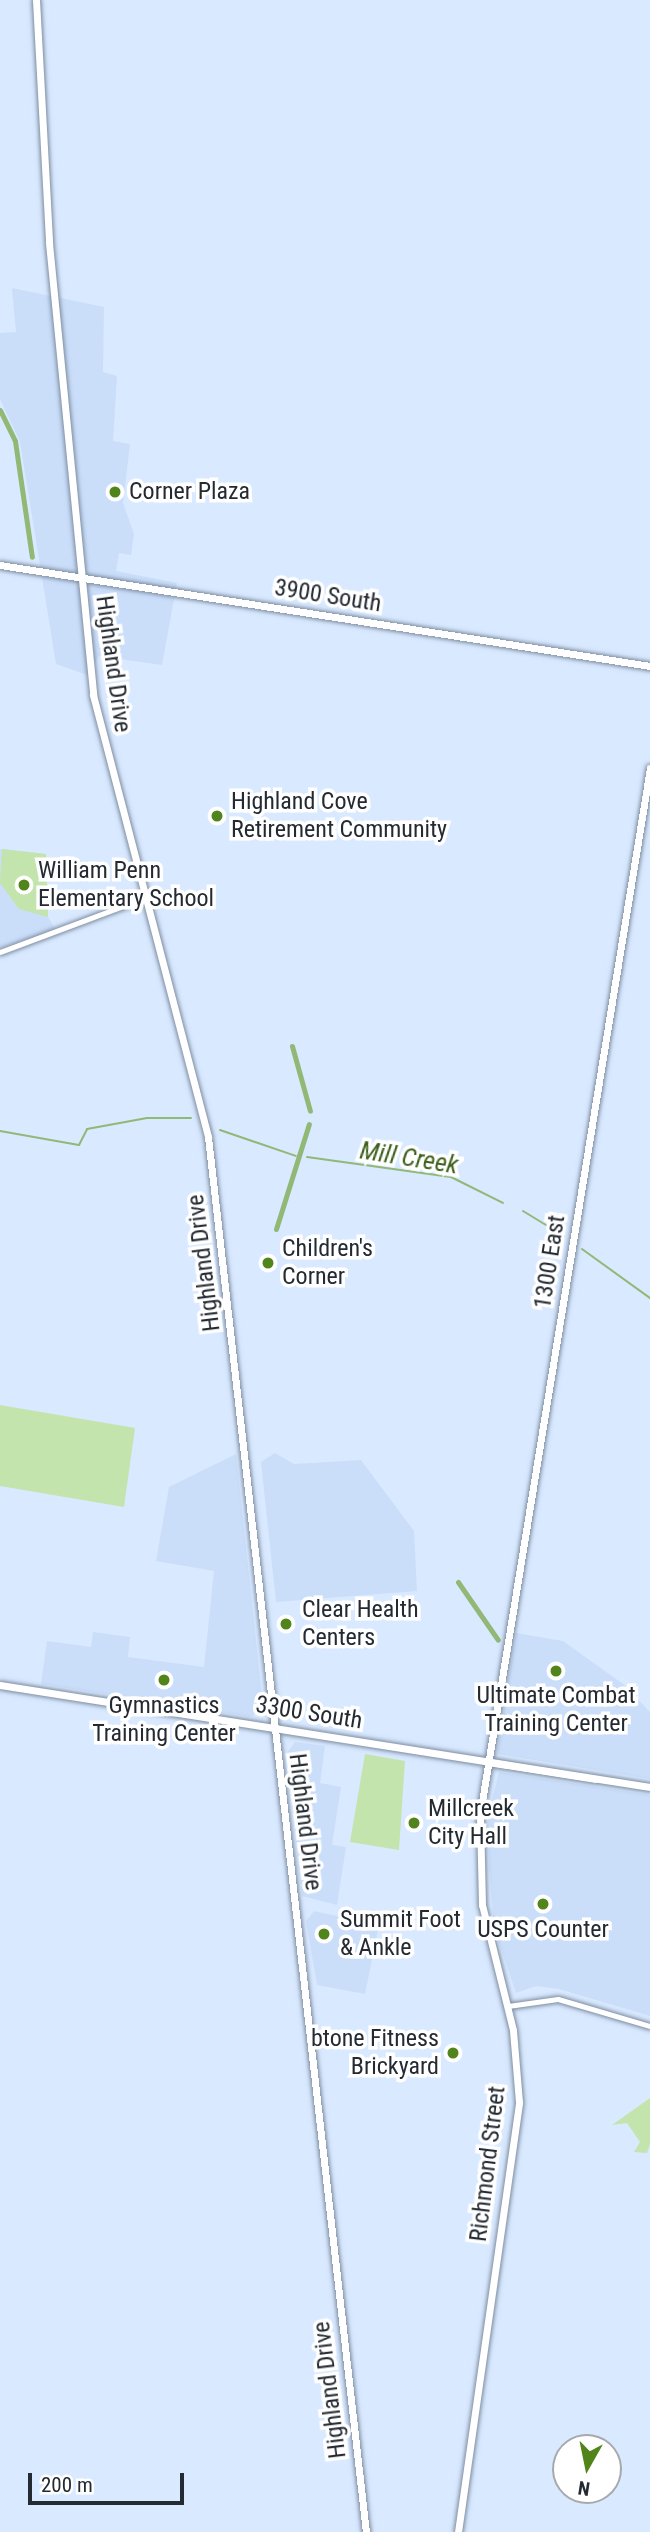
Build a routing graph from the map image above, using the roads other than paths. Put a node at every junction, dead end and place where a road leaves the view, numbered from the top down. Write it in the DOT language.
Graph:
graph roads {
  1 [pos="36,0"];
  2 [pos="0,565"];
  3 [pos="81,577"];
  4 [pos="650,666"];
  5 [pos="650,768"];
  6 [pos="148,897"];
  7 [pos="0,952"];
  8 [pos="0,1685"];
  9 [pos="274,1727"];
  10 [pos="488,1762"];
  11 [pos="650,1787"];
  12 [pos="508,2006"];
  13 [pos="650,2026"];
  14 [pos="366,2532"];
  15 [pos="458,2532"];
  1 -- 3 [label="main road, Highland Drive"];
  2 -- 3 [label="main road, 3900 South"];
  3 -- 4 [label="main road, 3900 South"];
  3 -- 6 [label="main road, Highland Drive"];
  5 -- 10 [label="main road, 1300 East"];
  6 -- 7 [label="street"];
  6 -- 9 [label="main road, Highland Drive"];
  8 -- 9 [label="main road, 3300 South"];
  9 -- 10 [label="main road, 3300 South"];
  9 -- 14 [label="main road, Highland Drive"];
  10 -- 11 [label="main road, 3300 South"];
  10 -- 12 [label="main road, Richmond Street"];
  12 -- 13 [label="street"];
  12 -- 15 [label="main road, Richmond Street"];
}
